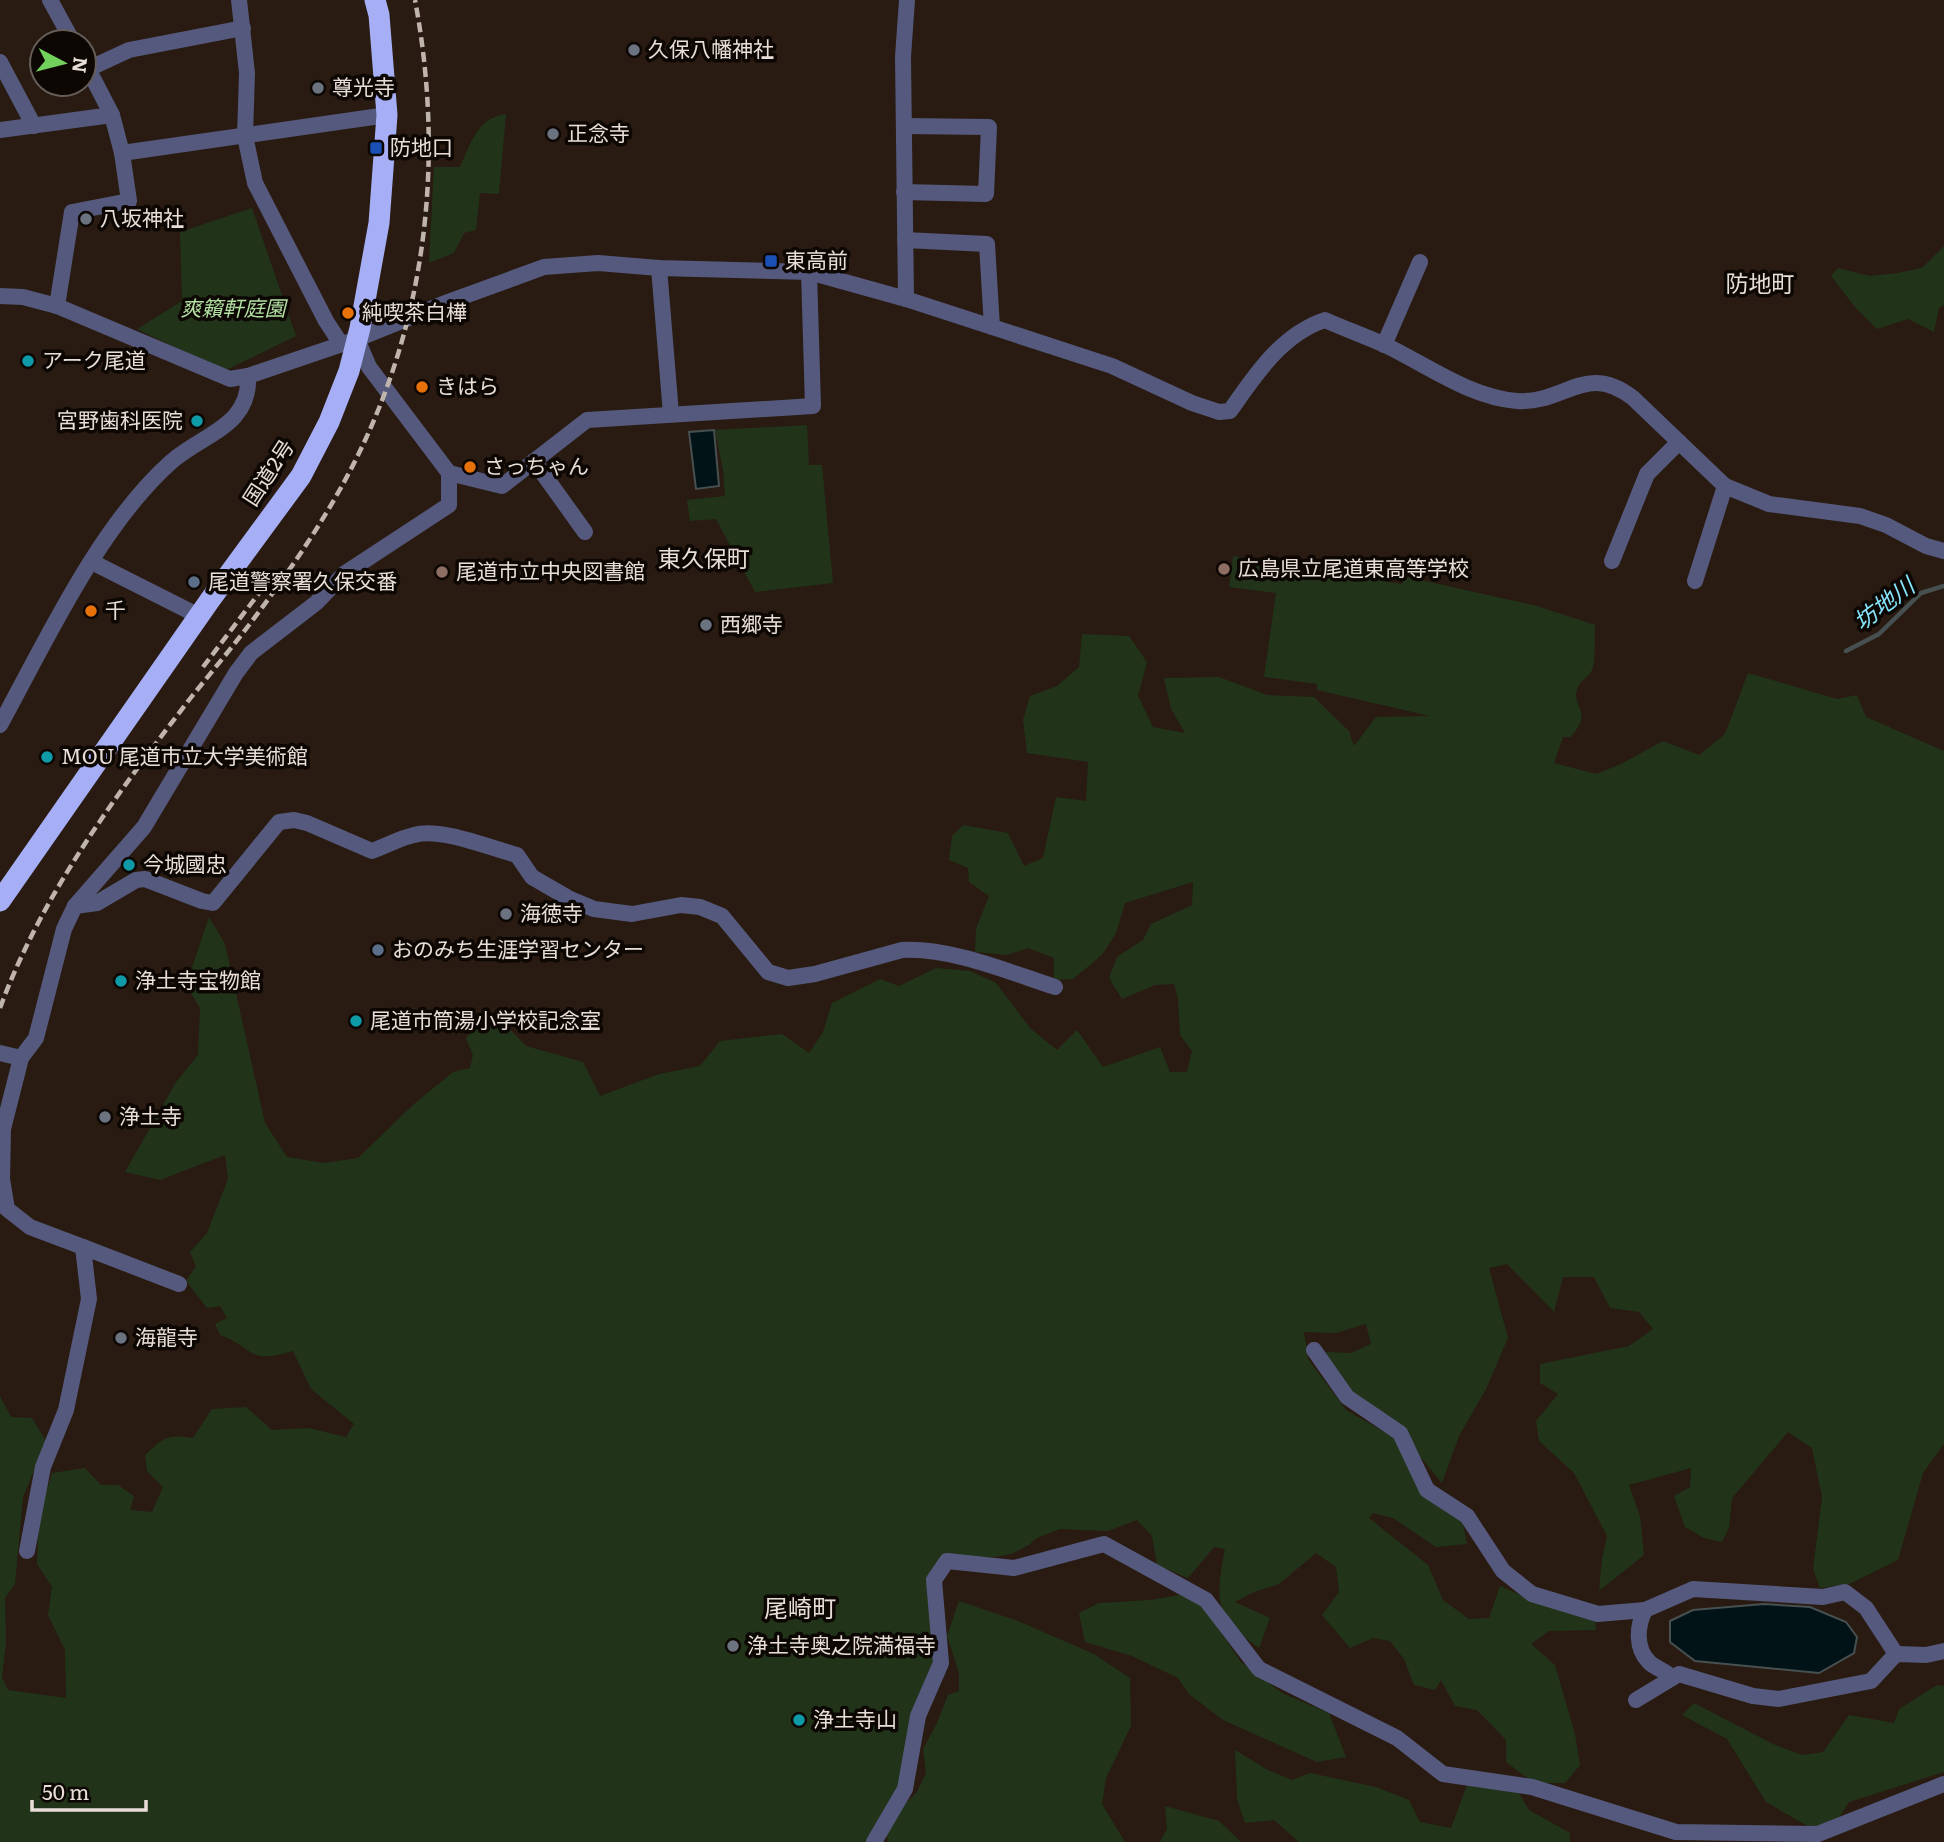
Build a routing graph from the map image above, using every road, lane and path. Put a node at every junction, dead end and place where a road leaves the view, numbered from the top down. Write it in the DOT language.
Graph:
graph roads {
  1 [pos="50,0"];
  2 [pos="239,0"];
  3 [pos="375,0"];
  4 [pos="907,0"];
  5 [pos="65,28"];
  6 [pos="243,28"];
  7 [pos="0,61"];
  8 [pos="98,61"];
  9 [pos="98,88"];
  10 [pos="112,115"];
  11 [pos="387,115"];
  12 [pos="904,125"];
  13 [pos="34,126"];
  14 [pos="0,130"];
  15 [pos="245,135"];
  16 [pos="122,153"];
  17 [pos="904,192"];
  18 [pos="905,240"];
  19 [pos="1420,262"];
  20 [pos="659,268"];
  21 [pos="808,272"];
  22 [pos="0,296"];
  23 [pos="906,299"];
  24 [pos="57,306"];
  25 [pos="992,327"];
  26 [pos="349,342"];
  27 [pos="1384,345"];
  28 [pos="248,376"];
  29 [pos="671,414"];
  30 [pos="1679,442"];
  31 [pos="534,461"];
  32 [pos="449,474"];
  33 [pos="1725,486"];
  34 [pos="585,532"];
  35 [pos="1944,551"];
  36 [pos="1612,561"];
  37 [pos="92,562"];
  38 [pos="1695,581"];
  39 [pos="199,616"];
  40 [pos="0,725"];
  41 [pos="0,901"];
  42 [pos="75,906"];
  43 [pos="1055,987"];
  44 [pos="0,1053"];
  45 [pos="21,1058"];
  46 [pos="83,1247"];
  47 [pos="179,1284"];
  48 [pos="1314,1350"];
  49 [pos="27,1551"];
  50 [pos="1645,1610"];
  51 [pos="1944,1651"];
  52 [pos="1896,1654"];
  53 [pos="1672,1678"];
  54 [pos="1636,1700"];
  55 [pos="1944,1784"];
  56 [pos="874,1842"];
  1 -- 5 [label="street"];
  2 -- 6 [label="street"];
  3 -- 11 [label="highway, 国道2号"];
  4 -- 12 [label="street"];
  6 -- 8 [label="street"];
  6 -- 15 [label="street"];
  7 -- 13 [label="street"];
  9 -- 10 [label="street"];
  10 -- 13 [label="street"];
  10 -- 16 [label="street"];
  11 -- 15 [label="street"];
  11 -- 26 [label="highway, 国道2号"];
  12 -- 17 [label="street"];
  12 -- 17 [label="street"];
  13 -- 14 [label="street"];
  15 -- 16 [label="street"];
  15 -- 26 [label="street"];
  16 -- 24 [label="street"];
  17 -- 18 [label="street"];
  18 -- 23 [label="street"];
  18 -- 25 [label="street"];
  19 -- 27 [label="street"];
  20 -- 21 [label="street"];
  20 -- 26 [label="street"];
  20 -- 29 [label="street"];
  21 -- 23 [label="street"];
  21 -- 29 [label="street"];
  22 -- 24 [label="street"];
  23 -- 25 [label="street"];
  24 -- 28 [label="street"];
  25 -- 27 [label="street"];
  26 -- 28 [label="street"];
  26 -- 32 [label="street"];
  26 -- 39 [label="highway, 国道2号"];
  27 -- 30 [label="street"];
  28 -- 37 [label="street"];
  29 -- 31 [label="street"];
  30 -- 33 [label="street"];
  30 -- 36 [label="street"];
  31 -- 32 [label="street"];
  31 -- 34 [label="street"];
  32 -- 42 [label="street"];
  33 -- 35 [label="street"];
  33 -- 38 [label="street"];
  37 -- 39 [label="street"];
  37 -- 40 [label="street"];
  39 -- 41 [label="highway, 国道2号"];
  42 -- 43 [label="street"];
  42 -- 45 [label="street"];
  44 -- 45 [label="street"];
  45 -- 46 [label="street"];
  46 -- 47 [label="street"];
  46 -- 49 [label="street"];
  48 -- 50 [label="street"];
  50 -- 52 [label="street"];
  50 -- 53 [label="street"];
  51 -- 52 [label="street"];
  52 -- 53 [label="street"];
  53 -- 54 [label="street"];
  55 -- 56 [label="street"];
}
